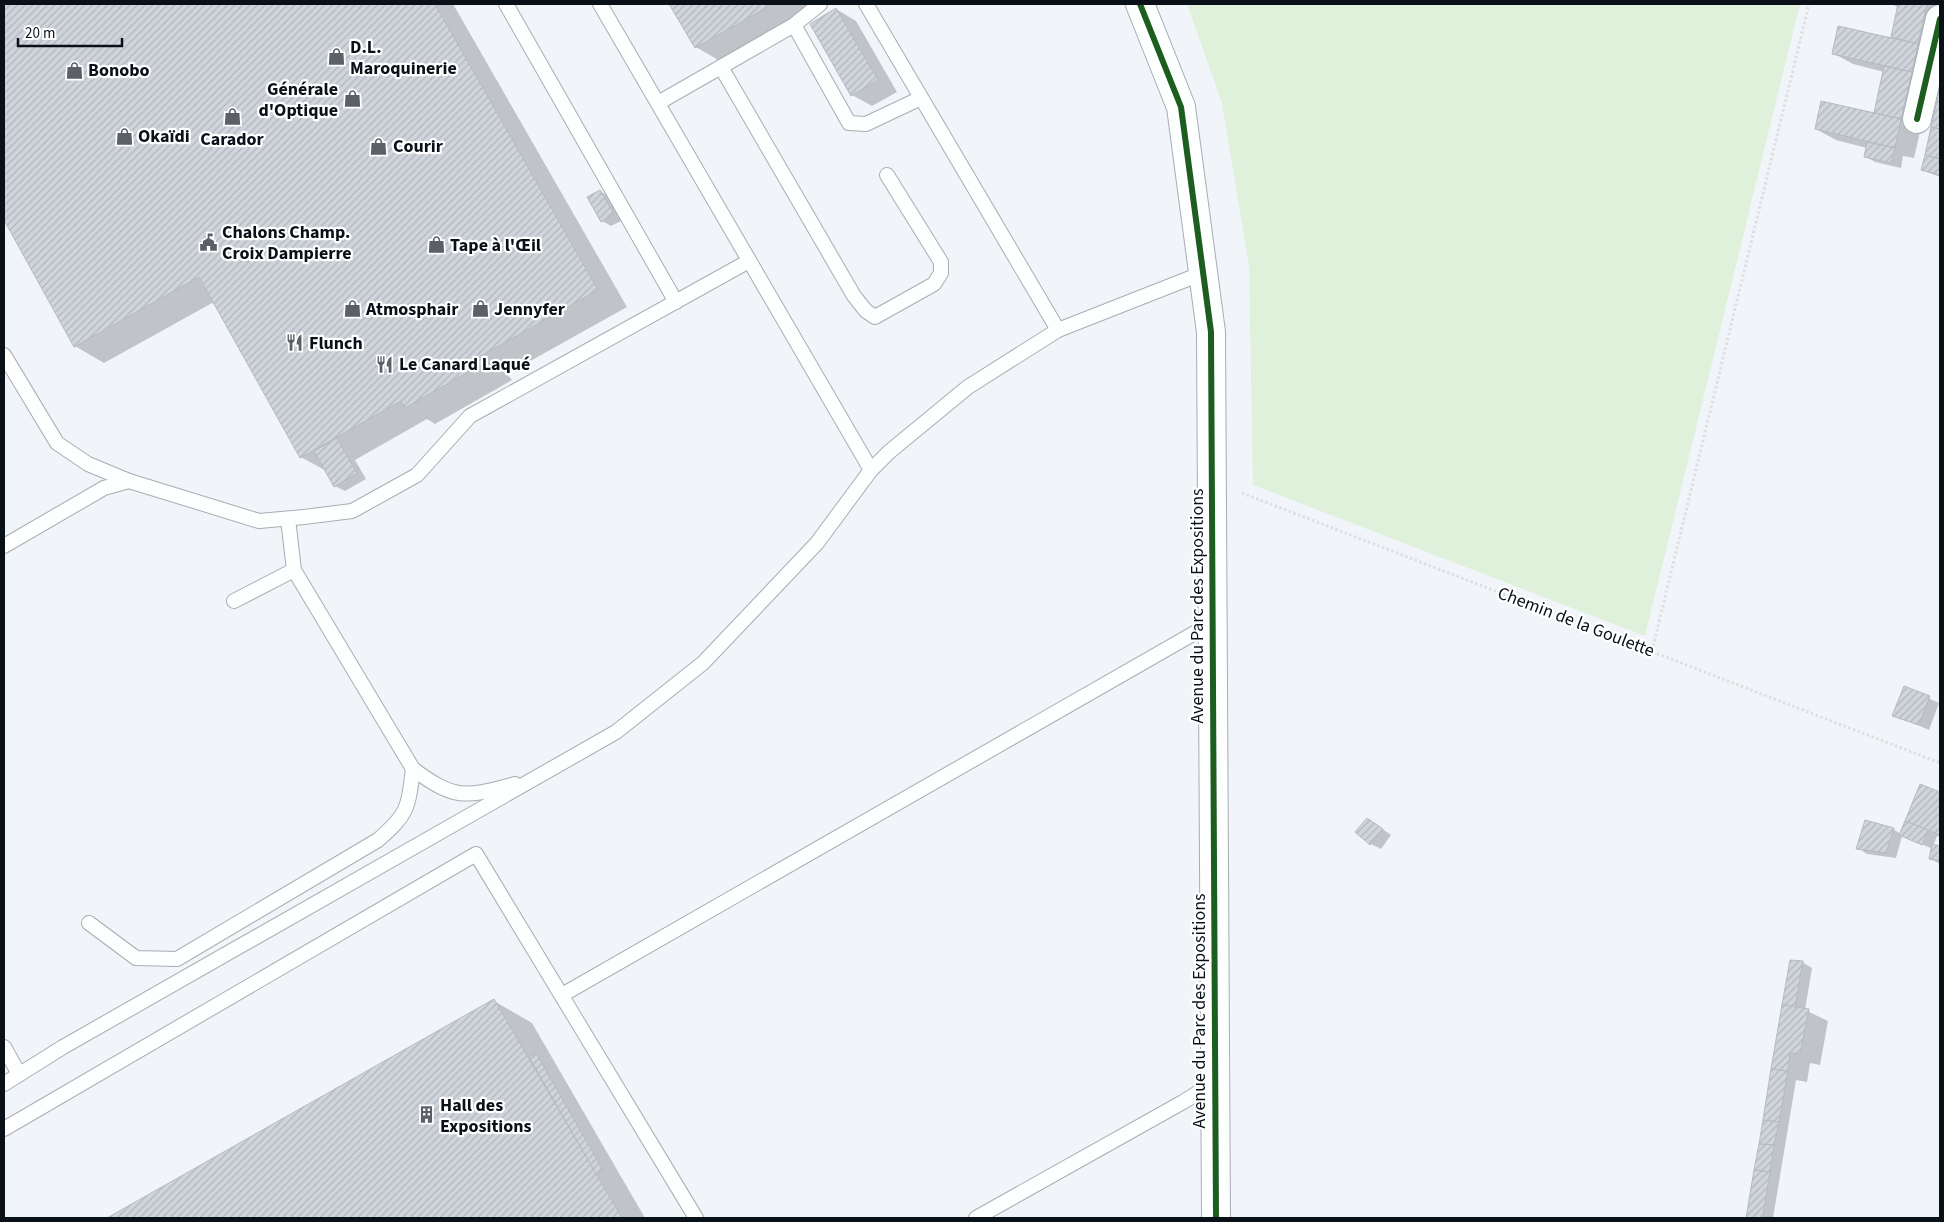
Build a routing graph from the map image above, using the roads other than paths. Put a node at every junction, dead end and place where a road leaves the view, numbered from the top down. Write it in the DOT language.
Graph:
graph roads {
  1 [pos="506,4"];
  2 [pos="600,4"];
  3 [pos="820,4"];
  4 [pos="866,4"];
  5 [pos="1140,4"];
  6 [pos="1940,19"];
  7 [pos="794,25"];
  8 [pos="721,67"];
  9 [pos="921,98"];
  10 [pos="658,103"];
  11 [pos="1917,120"];
  12 [pos="887,175"];
  13 [pos="749,261"];
  14 [pos="1203,273"];
  15 [pos="676,302"];
  16 [pos="1058,330"];
  17 [pos="4,355"];
  18 [pos="871,470"];
  19 [pos="129,481"];
  20 [pos="288,519"];
  21 [pos="4,546"];
  22 [pos="294,570"];
  23 [pos="234,601"];
  24 [pos="1212,623"];
  25 [pos="413,769"];
  26 [pos="534,778"];
  27 [pos="89,923"];
  28 [pos="562,995"];
  29 [pos="4,1047"];
  30 [pos="19,1074"];
  31 [pos="1215,1082"];
  32 [pos="4,1084"];
  33 [pos="4,1129"];
  34 [pos="696,1218"];
  35 [pos="976,1218"];
  36 [pos="1216,1218"];
  1 -- 15 [label="lane"];
  2 -- 10 [label="lane"];
  3 -- 7 [label="lane"];
  4 -- 9 [label="lane"];
  5 -- 14 [label="street, Avenue du Parc des Expositions"];
  6 -- 11 [label="street"];
  7 -- 8 [label="lane"];
  7 -- 9 [label="lane"];
  8 -- 10 [label="lane"];
  8 -- 12 [label="lane"];
  9 -- 16 [label="lane"];
  10 -- 13 [label="lane"];
  13 -- 15 [label="lane"];
  13 -- 18 [label="lane"];
  14 -- 16 [label="lane"];
  14 -- 24 [label="street, Avenue du Parc des Expositions"];
  15 -- 20 [label="lane"];
  16 -- 18 [label="lane"];
  17 -- 19 [label="lane"];
  18 -- 26 [label="lane"];
  19 -- 20 [label="lane"];
  19 -- 21 [label="lane"];
  20 -- 22 [label="lane"];
  22 -- 23 [label="lane"];
  22 -- 25 [label="lane"];
  24 -- 28 [label="lane"];
  24 -- 31 [label="street, Avenue du Parc des Expositions"];
  25 -- 26 [label="lane"];
  25 -- 27 [label="lane"];
  26 -- 30 [label="lane"];
  28 -- 33 [label="lane"];
  28 -- 34 [label="lane"];
  29 -- 30 [label="lane"];
  30 -- 32 [label="lane"];
  31 -- 35 [label="lane"];
  31 -- 36 [label="street, Avenue du Parc des Expositions"];
}
